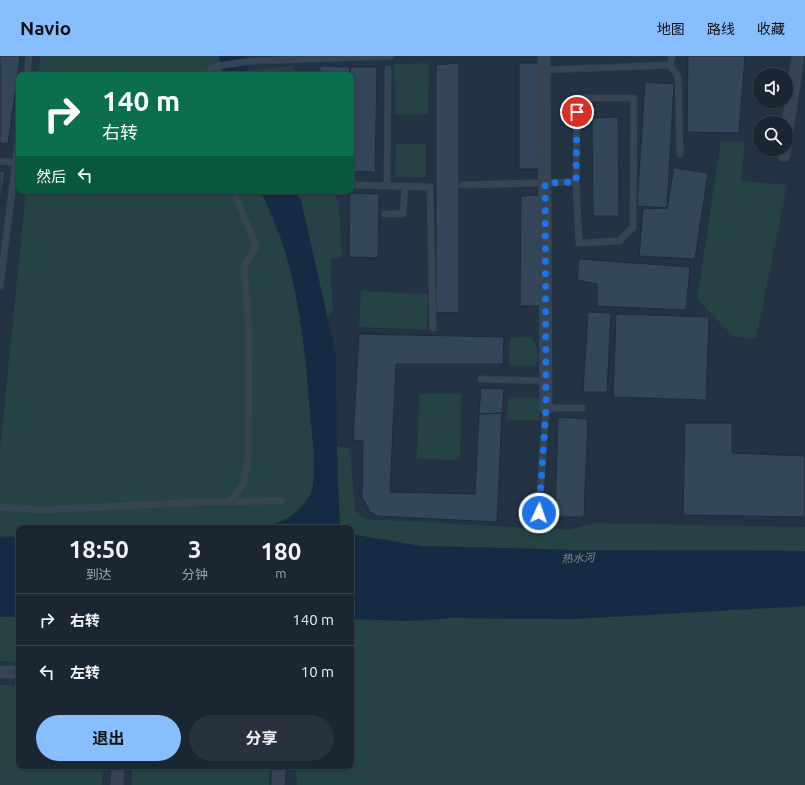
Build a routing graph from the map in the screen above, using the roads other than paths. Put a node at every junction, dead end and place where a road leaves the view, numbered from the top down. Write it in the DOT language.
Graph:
graph roads {
  1 [pos="29,56"];
  2 [pos="391,56"];
  3 [pos="544,56"];
  4 [pos="672,56"];
  5 [pos="798,56"];
  6 [pos="670,65"];
  7 [pos="388,69"];
  8 [pos="544,70"];
  9 [pos="27,72"];
  10 [pos="209,72"];
  11 [pos="789,116"];
  12 [pos="680,154"];
  13 [pos="16,156"];
  14 [pos="0,161"];
  15 [pos="15,163"];
  16 [pos="576,182"];
  17 [pos="545,183"];
  18 [pos="354,185"];
  19 [pos="462,185"];
  20 [pos="387,186"];
  21 [pos="405,187"];
  22 [pos="235,194"];
  23 [pos="385,214"];
  24 [pos="0,286"];
  25 [pos="433,328"];
  26 [pos="481,379"];
  27 [pos="546,381"];
  28 [pos="546,408"];
  29 [pos="582,408"];
  30 [pos="281,501"];
  31 [pos="230,502"];
  32 [pos="0,507"];
  33 [pos="539,513"];
  34 [pos="0,672"];
  35 [pos="16,672"];
  36 [pos="118,769"];
  37 [pos="279,769"];
  38 [pos="117,785"];
  39 [pos="278,785"];
  1 -- 9 [label="lane"];
  2 -- 10 [label="lane"];
  3 -- 8 [label="street"];
  4 -- 6 [label="lane"];
  5 -- 11 [label="street"];
  6 -- 8 [label="lane"];
  6 -- 12 [label="lane"];
  7 -- 20 [label="lane"];
  8 -- 17 [label="street"];
  13 -- 15 [label="lane"];
  14 -- 15 [label="lane"];
  15 -- 24 [label="lane"];
  16 -- 16 [label="lane"];
  16 -- 17 [label="lane"];
  17 -- 19 [label="lane"];
  17 -- 27 [label="street"];
  18 -- 20 [label="lane"];
  20 -- 21 [label="lane"];
  21 -- 23 [label="lane"];
  21 -- 25 [label="lane"];
  22 -- 31 [label="lane"];
  26 -- 27 [label="lane"];
  27 -- 28 [label="street"];
  28 -- 29 [label="lane"];
  28 -- 33 [label="lane"];
  30 -- 31 [label="lane"];
  31 -- 32 [label="lane"];
  34 -- 35 [label="street"];
  36 -- 38 [label="street"];
  37 -- 39 [label="street"];
}
